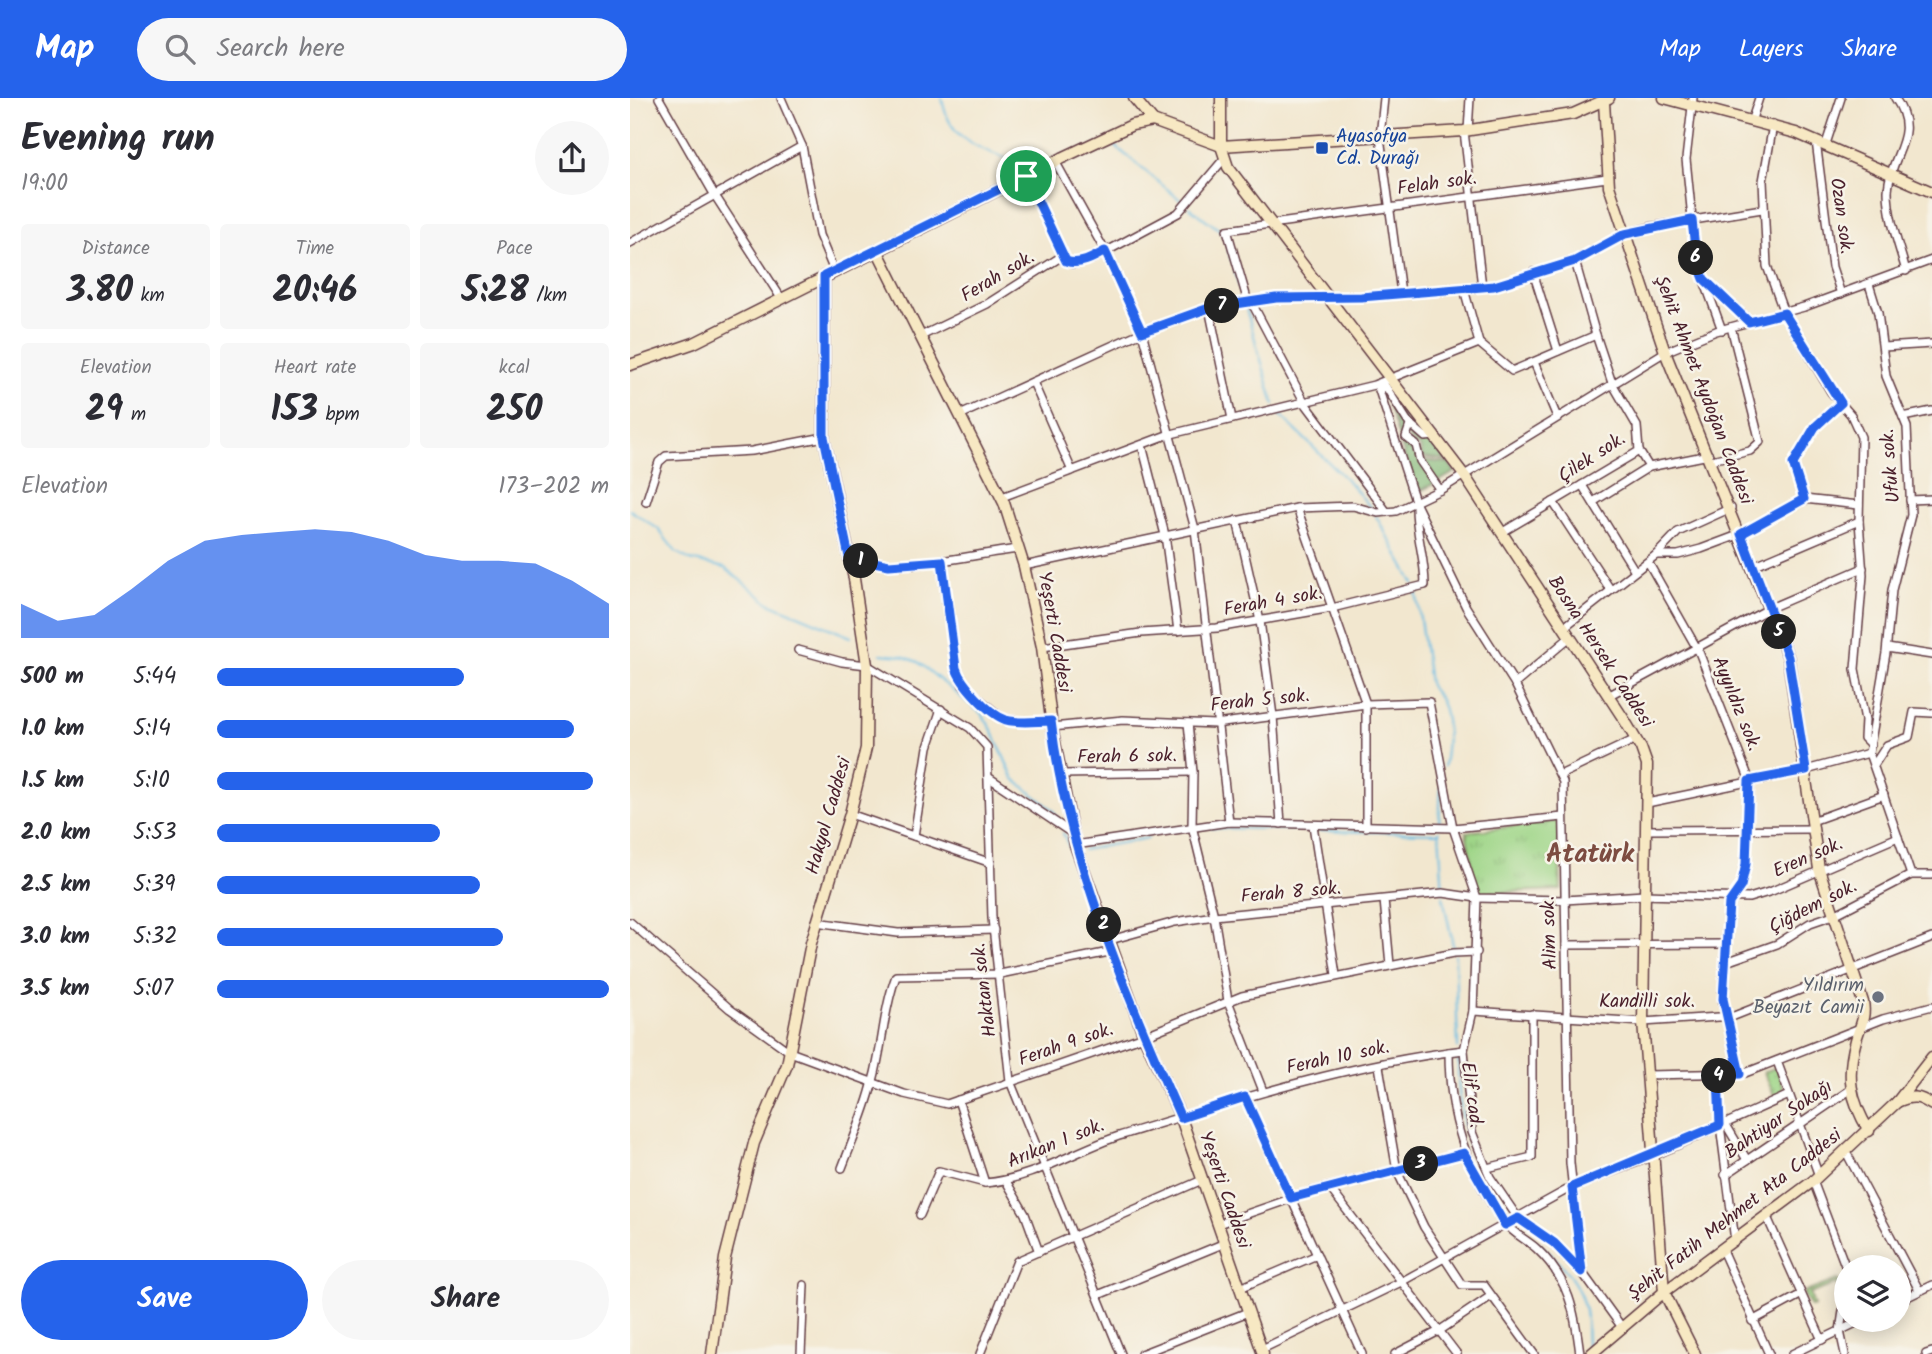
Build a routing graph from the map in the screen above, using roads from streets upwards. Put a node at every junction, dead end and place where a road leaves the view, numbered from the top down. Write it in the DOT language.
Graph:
graph roads {
  1 [pos="659,98"];
  2 [pos="781,98"];
  3 [pos="1134,98"];
  4 [pos="1221,98"];
  5 [pos="1384,98"];
  6 [pos="1470,98"];
  7 [pos="1664,98"];
  8 [pos="1759,98"];
  9 [pos="1841,98"];
  10 [pos="1895,98"];
  11 [pos="1607,100"];
  12 [pos="1692,102"];
  13 [pos="1752,119"];
  14 [pos="1153,121"];
  15 [pos="1773,125"];
  16 [pos="1466,131"];
  17 [pos="1380,138"];
  18 [pos="1821,142"];
  19 [pos="802,146"];
  20 [pos="1221,146"];
  21 [pos="1223,160"];
  22 [pos="1055,161"];
  23 [pos="1891,175"];
  24 [pos="1026,176"];
  25 [pos="1608,178"];
  26 [pos="1932,192"];
  27 [pos="714,194"];
  28 [pos="1473,195"];
  29 [pos="1390,206"];
  30 [pos="1762,209"];
  31 [pos="1692,220"];
  32 [pos="1272,223"];
  33 [pos="1625,234"];
  34 [pos="630,243"];
  35 [pos="877,250"];
  36 [pos="1105,251"];
  37 [pos="1932,260"];
  38 [pos="1066,261"];
  39 [pos="1575,261"];
  40 [pos="1906,271"];
  41 [pos="1533,272"];
  42 [pos="829,274"];
  43 [pos="1704,279"];
  44 [pos="1869,284"];
  45 [pos="1482,287"];
  46 [pos="1464,289"];
  47 [pos="1401,293"];
  48 [pos="1841,294"];
  49 [pos="1329,297"];
  50 [pos="781,298"];
  51 [pos="1248,302"];
  52 [pos="1209,308"];
  53 [pos="1784,313"];
  54 [pos="1749,322"];
  55 [pos="1726,328"];
  56 [pos="1142,332"];
  57 [pos="1596,335"];
  58 [pos="921,336"];
  59 [pos="1479,343"];
  60 [pos="1932,344"];
  61 [pos="1883,347"];
  62 [pos="1558,351"];
  63 [pos="1665,352"];
  64 [pos="1534,362"];
  65 [pos="630,365"];
  66 [pos="1392,378"];
  67 [pos="1033,382"];
  68 [pos="1612,383"];
  69 [pos="1378,386"];
  70 [pos="1305,403"];
  71 [pos="1841,403"];
  72 [pos="1932,411"];
  73 [pos="960,415"];
  74 [pos="1557,417"];
  75 [pos="1903,417"];
  76 [pos="1232,419"];
  77 [pos="1410,425"];
  78 [pos="1167,435"];
  79 [pos="1435,436"];
  80 [pos="824,437"];
  81 [pos="1142,445"];
  82 [pos="1639,451"];
  83 [pos="1710,458"];
  84 [pos="1649,467"];
  85 [pos="1072,471"];
  86 [pos="1464,475"];
  87 [pos="1582,485"];
  88 [pos="1440,490"];
  89 [pos="1002,497"];
  90 [pos="1804,499"];
  91 [pos="1932,499"];
  92 [pos="1910,500"];
  93 [pos="646,502"];
  94 [pos="1553,502"];
  95 [pos="1593,502"];
  96 [pos="1416,504"];
  97 [pos="1859,505"];
  98 [pos="1297,508"];
  99 [pos="1731,508"];
  100 [pos="1387,512"];
  101 [pos="1237,520"];
  102 [pos="1859,521"];
  103 [pos="1195,529"];
  104 [pos="1501,533"];
  105 [pos="1741,534"];
  106 [pos="1165,535"];
  107 [pos="1019,549"];
  108 [pos="1657,555"];
  109 [pos="849,557"];
  110 [pos="942,561"];
  111 [pos="1648,562"];
  112 [pos="1024,565"];
  113 [pos="1753,566"];
  114 [pos="1863,568"];
  115 [pos="1635,571"];
  116 [pos="1610,589"];
  117 [pos="1332,608"];
  118 [pos="1770,608"];
  119 [pos="1261,621"];
  120 [pos="1563,628"];
  121 [pos="1205,629"];
  122 [pos="1178,631"];
  123 [pos="1570,638"];
  124 [pos="1042,647"];
  125 [pos="1697,648"];
  126 [pos="1887,648"];
  127 [pos="798,650"];
  128 [pos="1932,655"];
  129 [pos="867,665"];
  130 [pos="1515,684"];
  131 [pos="1608,696"];
  132 [pos="1366,704"];
  133 [pos="941,709"];
  134 [pos="1932,713"];
  135 [pos="1273,716"];
  136 [pos="1188,723"];
  137 [pos="1051,724"];
  138 [pos="1215,724"];
  139 [pos="1636,739"];
  140 [pos="1870,749"];
  141 [pos="1874,765"];
  142 [pos="1806,770"];
  143 [pos="1193,772"];
  144 [pos="1061,774"];
  145 [pos="1560,775"];
  146 [pos="989,777"];
  147 [pos="1749,781"];
  148 [pos="1884,795"];
  149 [pos="1647,803"];
  150 [pos="850,814"];
  151 [pos="1563,817"];
  152 [pos="1229,822"];
  153 [pos="1281,824"];
  154 [pos="1313,825"];
  155 [pos="1812,825"];
  156 [pos="1192,826"];
  157 [pos="1366,827"];
  158 [pos="1453,828"];
  159 [pos="1646,830"];
  160 [pos="1748,830"];
  161 [pos="1073,834"];
  162 [pos="914,836"];
  163 [pos="1898,837"];
  164 [pos="1075,845"];
  165 [pos="991,863"];
  166 [pos="1819,869"];
  167 [pos="1911,875"];
  168 [pos="1932,875"];
  169 [pos="1644,895"];
  170 [pos="1734,895"];
  171 [pos="1477,898"];
  172 [pos="1384,900"];
  173 [pos="1564,900"];
  174 [pos="1326,906"];
  175 [pos="1836,914"];
  176 [pos="1214,916"];
  177 [pos="630,922"];
  178 [pos="816,922"];
  179 [pos="994,930"];
  180 [pos="1932,938"];
  181 [pos="1110,940"];
  182 [pos="1644,943"];
  183 [pos="1727,944"];
  184 [pos="1566,945"];
  185 [pos="1114,951"];
  186 [pos="1477,953"];
  187 [pos="1726,962"];
  188 [pos="1390,964"];
  189 [pos="1853,970"];
  190 [pos="1000,974"];
  191 [pos="1336,975"];
  192 [pos="1228,1000"];
  193 [pos="1932,1006"];
  194 [pos="1473,1011"];
  195 [pos="1532,1014"];
  196 [pos="1569,1016"];
  197 [pos="1725,1017"];
  198 [pos="1643,1021"];
  199 [pos="1861,1028"];
  200 [pos="1144,1036"];
  201 [pos="1465,1051"];
  202 [pos="790,1052"];
  203 [pos="1449,1052"];
  204 [pos="1932,1057"];
  205 [pos="1777,1061"];
  206 [pos="1378,1066"];
  207 [pos="1740,1074"];
  208 [pos="1647,1075"];
  209 [pos="1718,1075"];
  210 [pos="1010,1081"];
  211 [pos="873,1083"];
  212 [pos="1850,1090"];
  213 [pos="1263,1091"];
  214 [pos="1789,1095"];
  215 [pos="1245,1097"];
  216 [pos="958,1100"];
  217 [pos="1897,1102"];
  218 [pos="1932,1105"];
  219 [pos="1181,1118"];
  220 [pos="1799,1123"];
  221 [pos="1722,1124"];
  222 [pos="1869,1131"];
  223 [pos="1846,1152"];
  224 [pos="1464,1153"];
  225 [pos="1653,1156"];
  226 [pos="1747,1160"];
  227 [pos="1045,1166"];
  228 [pos="842,1168"];
  229 [pos="1487,1168"];
  230 [pos="1396,1170"];
  231 [pos="1725,1175"];
  232 [pos="1816,1178"];
  233 [pos="1202,1180"];
  234 [pos="1006,1181"];
  235 [pos="985,1183"];
  236 [pos="1329,1187"];
  237 [pos="1572,1187"];
  238 [pos="1291,1198"];
  239 [pos="920,1215"];
  240 [pos="1767,1217"];
  241 [pos="1518,1218"];
  242 [pos="1218,1224"];
  243 [pos="1505,1225"];
  244 [pos="1073,1236"];
  245 [pos="1735,1241"];
  246 [pos="1225,1243"];
  247 [pos="1723,1250"];
  248 [pos="1039,1251"];
  249 [pos="1317,1255"];
  250 [pos="1842,1255"];
  251 [pos="1445,1258"];
  252 [pos="1582,1272"];
  253 [pos="1401,1282"];
  254 [pos="804,1285"];
  255 [pos="1932,1285"];
  256 [pos="1240,1288"];
  257 [pos="1919,1290"];
  258 [pos="1664,1292"];
  259 [pos="1911,1294"];
  260 [pos="1098,1295"];
  261 [pos="1800,1295"];
  262 [pos="1492,1296"];
  263 [pos="1343,1310"];
  264 [pos="1248,1312"];
  265 [pos="1752,1321"];
  266 [pos="1621,1326"];
  267 [pos="1439,1331"];
  268 [pos="1838,1332"];
  269 [pos="1840,1332"];
  270 [pos="1822,1340"];
  271 [pos="1262,1352"];
  272 [pos="1932,1353"];
  273 [pos="712,1354"];
  274 [pos="802,1354"];
  275 [pos="980,1354"];
  276 [pos="1121,1354"];
  277 [pos="1141,1354"];
  278 [pos="1362,1354"];
  279 [pos="1395,1354"];
  280 [pos="1457,1354"];
  281 [pos="1534,1354"];
  282 [pos="1580,1354"];
  283 [pos="1591,1354"];
  284 [pos="1695,1354"];
  285 [pos="1769,1354"];
  286 [pos="1792,1354"];
  287 [pos="1845,1354"];
  288 [pos="1926,1354"];
  1 -- 27 [label="street"];
  2 -- 19 [label="street"];
  3 -- 14 [label="street"];
  4 -- 20 [label="street, Bosna Hersek Caddesi"];
  5 -- 17 [label="street"];
  6 -- 16 [label="street"];
  7 -- 12 [label="street"];
  8 -- 13 [label="street"];
  9 -- 18 [label="street"];
  10 -- 23 [label="street"];
  11 -- 16 [label="street"];
  11 -- 25 [label="street, Şehit Ahmet Aydoğan Caddesi"];
  12 -- 13 [label="street"];
  12 -- 31 [label="street"];
  13 -- 15 [label="street"];
  14 -- 20 [label="street"];
  14 -- 22 [label="street"];
  15 -- 18 [label="street"];
  15 -- 30 [label="street"];
  16 -- 17 [label="street"];
  16 -- 28 [label="street"];
  17 -- 20 [label="street"];
  17 -- 29 [label="street"];
  18 -- 23 [label="street"];
  18 -- 48 [label="street, Ozan sok."];
  19 -- 27 [label="street"];
  19 -- 42 [label="street"];
  20 -- 21 [label="street, Bosna Hersek Caddesi"];
  21 -- 32 [label="street, Bosna Hersek Caddesi"];
  21 -- 36 [label="street, Ferah sok."];
  22 -- 24 [label="street"];
  22 -- 36 [label="street"];
  23 -- 26 [label="street"];
  23 -- 40 [label="street"];
  24 -- 35 [label="street"];
  24 -- 38 [label="street"];
  25 -- 28 [label="street, Felah sok."];
  25 -- 33 [label="street, Şehit Ahmet Aydoğan Caddesi"];
  27 -- 34 [label="street"];
  27 -- 50 [label="street"];
  28 -- 29 [label="street, Felah sok."];
  28 -- 45 [label="street"];
  29 -- 32 [label="street, Felah sok."];
  29 -- 47 [label="street"];
  30 -- 31 [label="street"];
  30 -- 53 [label="street"];
  31 -- 33 [label="street"];
  31 -- 43 [label="street"];
  32 -- 49 [label="street, Bosna Hersek Caddesi"];
  32 -- 51 [label="street, Felah sok."];
  33 -- 39 [label="street"];
  33 -- 63 [label="street, Şehit Ahmet Aydoğan Caddesi"];
  35 -- 42 [label="street"];
  35 -- 58 [label="street, Yeşerti Caddesi"];
  36 -- 38 [label="street, Ferah sok."];
  36 -- 56 [label="street"];
  37 -- 40 [label="street"];
  38 -- 58 [label="street, Ferah sok."];
  39 -- 41 [label="street"];
  39 -- 57 [label="street, Çilek sok."];
  40 -- 44 [label="street"];
  41 -- 45 [label="street"];
  41 -- 62 [label="street"];
  42 -- 50 [label="street"];
  42 -- 80 [label="street, Hakyol Caddesi"];
  43 -- 54 [label="street"];
  43 -- 55 [label="street"];
  44 -- 48 [label="street"];
  44 -- 61 [label="street, Ufuk sok."];
  45 -- 46 [label="street"];
  46 -- 47 [label="street"];
  46 -- 59 [label="street"];
  47 -- 49 [label="street"];
  48 -- 53 [label="street"];
  49 -- 51 [label="street"];
  49 -- 66 [label="street, Bosna Hersek Caddesi"];
  50 -- 65 [label="street"];
  51 -- 52 [label="street"];
  51 -- 70 [label="street"];
  52 -- 56 [label="street"];
  52 -- 76 [label="street"];
  53 -- 54 [label="street"];
  53 -- 71 [label="street"];
  54 -- 55 [label="street"];
  55 -- 63 [label="street"];
  55 -- 83 [label="street"];
  56 -- 67 [label="street"];
  56 -- 78 [label="street"];
  57 -- 62 [label="street"];
  57 -- 68 [label="street, Çilek sok."];
  58 -- 73 [label="street, Yeşerti Caddesi"];
  59 -- 64 [label="street"];
  59 -- 66 [label="street"];
  60 -- 61 [label="street"];
  61 -- 75 [label="street, Ufuk sok."];
  62 -- 64 [label="street"];
  63 -- 68 [label="street"];
  63 -- 83 [label="street, Şehit Ahmet Aydoğan Caddesi"];
  64 -- 74 [label="street"];
  66 -- 69 [label="street"];
  66 -- 79 [label="street, Bosna Hersek Caddesi"];
  67 -- 73 [label="street"];
  67 -- 85 [label="street"];
  68 -- 74 [label="street"];
  68 -- 82 [label="street, Çilek sok."];
  69 -- 70 [label="street"];
  69 -- 77 [label="street"];
  69 -- 96 [label="street"];
  70 -- 76 [label="street"];
  70 -- 100 [label="street"];
  71 -- 90 [label="street"];
  71 -- 97 [label="street"];
  72 -- 75 [label="street"];
  73 -- 89 [label="street, Yeşerti Caddesi"];
  74 -- 86 [label="street"];
  75 -- 92 [label="street, Ufuk sok."];
  76 -- 78 [label="street"];
  77 -- 79 [label="street"];
  77 -- 88 [label="street"];
  78 -- 81 [label="street"];
  78 -- 103 [label="street"];
  79 -- 86 [label="street, Bosna Hersek Caddesi"];
  80 -- 93 [label="street"];
  80 -- 109 [label="street, Hakyol Caddesi"];
  81 -- 85 [label="street"];
  81 -- 106 [label="street"];
  82 -- 84 [label="street"];
  82 -- 87 [label="street, Çilek sok."];
  83 -- 84 [label="street"];
  83 -- 99 [label="street, Şehit Ahmet Aydoğan Caddesi"];
  84 -- 95 [label="street"];
  85 -- 89 [label="street"];
  86 -- 88 [label="street"];
  86 -- 104 [label="street, Bosna Hersek Caddesi"];
  87 -- 94 [label="street, Çilek sok."];
  87 -- 95 [label="street"];
  88 -- 96 [label="street"];
  89 -- 107 [label="street, Yeşerti Caddesi"];
  90 -- 97 [label="street"];
  90 -- 105 [label="street"];
  91 -- 92 [label="street"];
  92 -- 126 [label="street, Ufuk sok."];
  94 -- 104 [label="street, Çilek sok."];
  94 -- 116 [label="street"];
  95 -- 115 [label="street"];
  96 -- 100 [label="street"];
  96 -- 117 [label="street, Ferah 4 sok."];
  96 -- 130 [label="street, Alim sok."];
  97 -- 102 [label="street"];
  98 -- 100 [label="street"];
  98 -- 101 [label="street"];
  98 -- 117 [label="street"];
  99 -- 105 [label="street, Şehit Ahmet Aydoğan Caddesi"];
  99 -- 108 [label="street"];
  101 -- 103 [label="street"];
  101 -- 119 [label="street"];
  102 -- 113 [label="street"];
  102 -- 114 [label="street"];
  103 -- 106 [label="street"];
  103 -- 121 [label="street"];
  104 -- 120 [label="street, Bosna Hersek Caddesi"];
  105 -- 108 [label="street"];
  105 -- 113 [label="street, Şehit Ahmet Aydoğan Caddesi"];
  106 -- 112 [label="street"];
  106 -- 122 [label="street"];
  107 -- 110 [label="street"];
  107 -- 112 [label="street, Yeşerti Caddesi"];
  108 -- 111 [label="street"];
  109 -- 110 [label="street"];
  109 -- 129 [label="street, Hakyol Caddesi"];
  110 -- 137 [label="street, Ferah 5 sok."];
  111 -- 115 [label="street"];
  111 -- 125 [label="street, Ayyıldız sok."];
  112 -- 124 [label="street, Yeşerti Caddesi"];
  113 -- 118 [label="street, Şehit Ahmet Aydoğan Caddesi"];
  114 -- 118 [label="street"];
  114 -- 140 [label="street"];
  115 -- 116 [label="street"];
  116 -- 120 [label="street"];
  117 -- 119 [label="street, Ferah 4 sok."];
  117 -- 132 [label="street"];
  118 -- 125 [label="street"];
  118 -- 142 [label="street, Şehit Ahmet Aydoğan Caddesi"];
  119 -- 121 [label="street, Ferah 4 sok."];
  119 -- 135 [label="street"];
  120 -- 123 [label="street, Bosna Hersek Caddesi"];
  121 -- 122 [label="street, Ferah 4 sok."];
  121 -- 138 [label="street"];
  122 -- 124 [label="street, Ferah 4 sok."];
  123 -- 130 [label="street"];
  123 -- 131 [label="street, Bosna Hersek Caddesi"];
  124 -- 137 [label="street, Yeşerti Caddesi"];
  125 -- 131 [label="street"];
  125 -- 147 [label="street, Ayyıldız sok."];
  126 -- 128 [label="street"];
  126 -- 140 [label="street, Ufuk sok."];
  127 -- 129 [label="street, Haktan sok."];
  129 -- 133 [label="street, Haktan sok."];
  129 -- 150 [label="street, Hakyol Caddesi"];
  130 -- 145 [label="street, Alim sok."];
  131 -- 139 [label="street, Bosna Hersek Caddesi"];
  132 -- 135 [label="street, Ferah 5 sok."];
  132 -- 157 [label="street"];
  132 -- 158 [label="street, Ferah 5 sok."];
  133 -- 146 [label="street, Haktan sok."];
  133 -- 162 [label="street"];
  134 -- 141 [label="street"];
  135 -- 138 [label="street, Ferah 5 sok."];
  135 -- 153 [label="street"];
  136 -- 137 [label="street, Ferah 5 sok."];
  136 -- 138 [label="street, Ferah 5 sok."];
  136 -- 143 [label="street"];
  137 -- 144 [label="street, Yeşerti Caddesi"];
  138 -- 152 [label="street"];
  139 -- 145 [label="street"];
  139 -- 149 [label="street, Bosna Hersek Caddesi"];
  140 -- 141 [label="street"];
  140 -- 142 [label="street"];
  141 -- 148 [label="street"];
  142 -- 147 [label="street"];
  142 -- 155 [label="street, Şehit Ahmet Aydoğan Caddesi"];
  143 -- 144 [label="street, Ferah 6 sok."];
  143 -- 156 [label="street"];
  144 -- 161 [label="street, Yeşerti Caddesi"];
  145 -- 151 [label="street, Alim sok."];
  146 -- 161 [label="street"];
  146 -- 165 [label="street, Haktan sok."];
  147 -- 149 [label="street"];
  147 -- 160 [label="street, Ayyıldız sok."];
  148 -- 155 [label="street"];
  148 -- 163 [label="street"];
  149 -- 159 [label="street, Bosna Hersek Caddesi"];
  150 -- 162 [label="street"];
  150 -- 178 [label="street, Hakyol Caddesi"];
  151 -- 158 [label="street"];
  151 -- 173 [label="street, Alim sok."];
  152 -- 153 [label="street"];
  152 -- 156 [label="street"];
  153 -- 154 [label="street"];
  154 -- 157 [label="street"];
  154 -- 174 [label="street"];
  155 -- 160 [label="street"];
  155 -- 166 [label="street, Şehit Ahmet Aydoğan Caddesi"];
  156 -- 164 [label="street"];
  156 -- 176 [label="street"];
  157 -- 158 [label="street"];
  158 -- 171 [label="street"];
  159 -- 160 [label="street"];
  159 -- 169 [label="street, Bosna Hersek Caddesi"];
  160 -- 170 [label="street, Ayyıldız sok."];
  161 -- 164 [label="street, Yeşerti Caddesi"];
  162 -- 165 [label="street"];
  163 -- 166 [label="street, Eren sok."];
  163 -- 167 [label="street"];
  164 -- 181 [label="street, Yeşerti Caddesi"];
  165 -- 179 [label="street, Haktan sok."];
  166 -- 170 [label="street, Eren sok."];
  166 -- 175 [label="street, Şehit Ahmet Aydoğan Caddesi"];
  167 -- 168 [label="street"];
  167 -- 175 [label="street, Çiğdem sok."];
  169 -- 170 [label="street, Eren sok."];
  169 -- 173 [label="street, Eren sok."];
  169 -- 182 [label="street, Bosna Hersek Caddesi"];
  170 -- 183 [label="street, Ayyıldız sok."];
  171 -- 172 [label="street, Ferah 8 sok."];
  171 -- 173 [label="street, Ferah 8 sok."];
  171 -- 186 [label="street"];
  172 -- 174 [label="street, Ferah 8 sok."];
  172 -- 188 [label="street"];
  173 -- 184 [label="street, Alim sok."];
  174 -- 176 [label="street, Ferah 8 sok."];
  174 -- 191 [label="street"];
  175 -- 187 [label="street, Çiğdem sok."];
  175 -- 189 [label="street, Şehit Ahmet Aydoğan Caddesi"];
  176 -- 181 [label="street, Ferah 8 sok."];
  176 -- 192 [label="street"];
  177 -- 202 [label="street, Ferah 9 sok."];
  178 -- 179 [label="street"];
  178 -- 202 [label="street, Hakyol Caddesi"];
  179 -- 190 [label="street, Haktan sok."];
  180 -- 189 [label="street, Kandilli sok."];
  181 -- 185 [label="street, Yeşerti Caddesi"];
  182 -- 183 [label="street"];
  182 -- 184 [label="street"];
  182 -- 198 [label="street, Bosna Hersek Caddesi"];
  183 -- 187 [label="street, Ayyıldız sok."];
  184 -- 196 [label="street, Alim sok."];
  185 -- 190 [label="street"];
  185 -- 200 [label="street, Yeşerti Caddesi"];
  186 -- 188 [label="street, Ferah 9 sok."];
  186 -- 194 [label="street"];
  187 -- 197 [label="street, Ayyıldız sok."];
  188 -- 191 [label="street, Ferah 9 sok."];
  189 -- 197 [label="street, Kandilli sok."];
  189 -- 199 [label="street, Şehit Ahmet Aydoğan Caddesi"];
  190 -- 210 [label="street, Haktan sok."];
  190 -- 211 [label="street"];
  191 -- 192 [label="street, Ferah 9 sok."];
  192 -- 200 [label="street, Ferah 9 sok."];
  192 -- 213 [label="street"];
  193 -- 199 [label="street"];
  194 -- 195 [label="street, Kandilli sok."];
  194 -- 201 [label="street"];
  195 -- 196 [label="street, Kandilli sok."];
  195 -- 229 [label="street"];
  196 -- 198 [label="street, Kandilli sok."];
  196 -- 237 [label="street, Alim sok."];
  197 -- 198 [label="street, Kandilli sok."];
  197 -- 207 [label="street, Ayyıldız sok."];
  198 -- 208 [label="street, Bosna Hersek Caddesi"];
  199 -- 205 [label="street"];
  199 -- 212 [label="street, Şehit Ahmet Aydoğan Caddesi"];
  200 -- 210 [label="street, Ferah 9 sok."];
  200 -- 219 [label="street, Yeşerti Caddesi"];
  201 -- 203 [label="street, Ferah 10 sok."];
  201 -- 229 [label="street, Elif cad."];
  202 -- 211 [label="street, Ferah 9 sok."];
  202 -- 273 [label="street, Hakyol Caddesi"];
  203 -- 206 [label="street, Ferah 10 sok."];
  203 -- 224 [label="street, Elif cad."];
  204 -- 217 [label="street, Şehit Fatih Mehmet Ata Caddesi"];
  205 -- 207 [label="street"];
  205 -- 214 [label="street"];
  206 -- 213 [label="street, Ferah 10 sok."];
  206 -- 230 [label="street"];
  207 -- 209 [label="street"];
  208 -- 209 [label="street"];
  208 -- 225 [label="street, Bosna Hersek Caddesi"];
  209 -- 221 [label="street"];
  210 -- 216 [label="street, Ferah 9 sok."];
  210 -- 227 [label="street, Haktan sok."];
  211 -- 216 [label="street, Ferah 9 sok."];
  211 -- 228 [label="street"];
  212 -- 220 [label="street, Bahtiyar Sokağı"];
  212 -- 222 [label="street, Şehit Ahmet Aydoğan Caddesi"];
  213 -- 215 [label="street, Ferah 10 sok."];
  214 -- 220 [label="street"];
  214 -- 221 [label="street"];
  215 -- 219 [label="street, Ferah 10 sok."];
  215 -- 238 [label="street"];
  216 -- 235 [label="street, Arıkan 1 sok."];
  217 -- 218 [label="street"];
  217 -- 222 [label="street, Şehit Fatih Mehmet Ata Caddesi"];
  219 -- 227 [label="street, Arıkan 1 sok."];
  219 -- 233 [label="street, Yeşerti Caddesi"];
  220 -- 226 [label="street, Bahtiyar Sokağı"];
  220 -- 232 [label="street"];
  221 -- 225 [label="street"];
  221 -- 226 [label="street"];
  221 -- 231 [label="street"];
  222 -- 223 [label="street, Şehit Fatih Mehmet Ata Caddesi"];
  223 -- 232 [label="street, Şehit Fatih Mehmet Ata Caddesi"];
  223 -- 257 [label="street"];
  224 -- 230 [label="street"];
  224 -- 243 [label="street, Elif cad."];
  225 -- 237 [label="street"];
  225 -- 258 [label="street, Bosna Hersek Caddesi"];
  226 -- 231 [label="street, Bahtiyar Sokağı"];
  227 -- 234 [label="street, Arıkan 1 sok."];
  227 -- 244 [label="street, Haktan sok."];
  229 -- 241 [label="street, Elif cad."];
  230 -- 236 [label="street"];
  230 -- 251 [label="street"];
  231 -- 245 [label="street"];
  232 -- 240 [label="street, Şehit Fatih Mehmet Ata Caddesi"];
  232 -- 250 [label="street"];
  233 -- 242 [label="street, Yeşerti Caddesi"];
  233 -- 244 [label="street"];
  234 -- 235 [label="street, Arıkan 1 sok."];
  234 -- 248 [label="street"];
  235 -- 239 [label="street"];
  236 -- 238 [label="street"];
  236 -- 253 [label="street"];
  237 -- 241 [label="street"];
  237 -- 252 [label="street, Alim sok."];
  238 -- 242 [label="street"];
  238 -- 249 [label="street"];
  240 -- 245 [label="street, Şehit Fatih Mehmet Ata Caddesi"];
  240 -- 261 [label="street"];
  241 -- 243 [label="street"];
  241 -- 252 [label="street, Elif cad."];
  242 -- 246 [label="street, Yeşerti Caddesi"];
  243 -- 251 [label="street"];
  243 -- 282 [label="street, Elif cad."];
  244 -- 248 [label="street"];
  244 -- 260 [label="street, Haktan sok."];
  245 -- 247 [label="street, Şehit Fatih Mehmet Ata Caddesi"];
  246 -- 256 [label="street, Yeşerti Caddesi"];
  246 -- 260 [label="street"];
  247 -- 258 [label="street, Şehit Fatih Mehmet Ata Caddesi"];
  247 -- 265 [label="street"];
  248 -- 275 [label="street"];
  249 -- 256 [label="street"];
  249 -- 263 [label="street"];
  251 -- 253 [label="street"];
  251 -- 262 [label="street"];
  252 -- 266 [label="street, Elif cad."];
  253 -- 263 [label="street"];
  253 -- 267 [label="street"];
  254 -- 274 [label="street"];
  255 -- 257 [label="street"];
  256 -- 264 [label="street, Yeşerti Caddesi"];
  257 -- 259 [label="street"];
  258 -- 266 [label="street, Şehit Fatih Mehmet Ata Caddesi"];
  258 -- 284 [label="street, Bosna Hersek Caddesi"];
  260 -- 276 [label="street, Haktan sok."];
  261 -- 265 [label="street"];
  261 -- 270 [label="street"];
  262 -- 267 [label="street"];
  262 -- 281 [label="street"];
  263 -- 271 [label="street"];
  263 -- 278 [label="street"];
  264 -- 271 [label="street, Yeşerti Caddesi"];
  264 -- 277 [label="street"];
  265 -- 285 [label="street"];
  266 -- 283 [label="street, Şehit Fatih Mehmet Ata Caddesi"];
  267 -- 279 [label="street"];
  267 -- 280 [label="street"];
  268 -- 270 [label="street"];
  269 -- 287 [label="street"];
  270 -- 286 [label="street"];
  272 -- 288 [label="street"];
}
